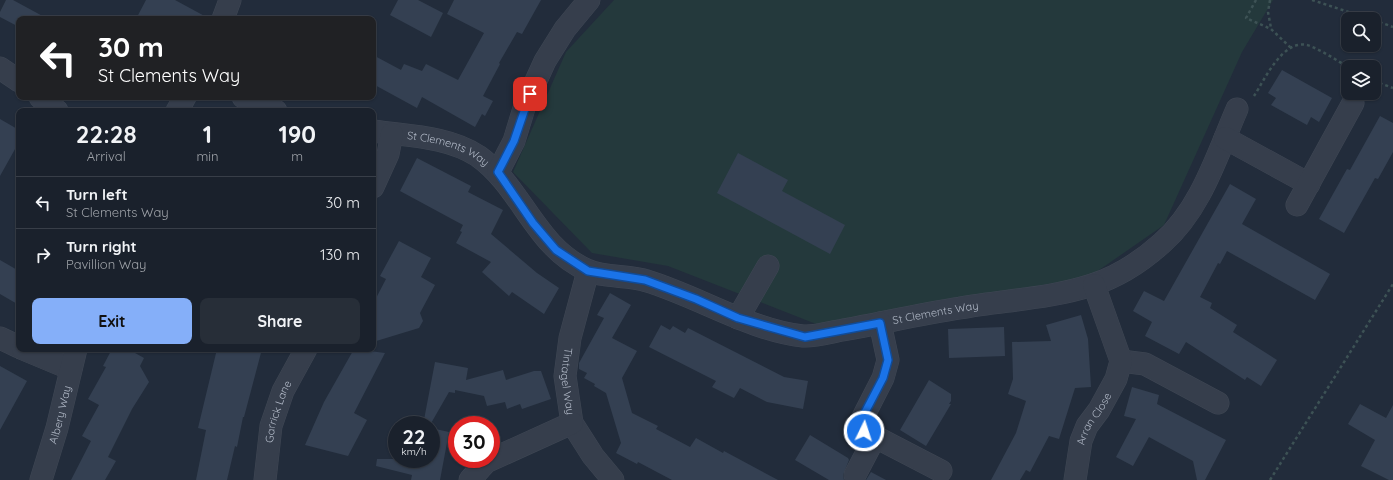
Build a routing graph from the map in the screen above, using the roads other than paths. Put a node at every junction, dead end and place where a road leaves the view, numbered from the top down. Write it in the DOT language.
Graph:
graph roads {
  1 [pos="230,0"];
  2 [pos="589,0"];
  3 [pos="224,16"];
  4 [pos="0,68"];
  5 [pos="16,78"];
  6 [pos="44,100"];
  7 [pos="250,100"];
  8 [pos="1354,103"];
  9 [pos="53,108"];
  10 [pos="269,108"];
  11 [pos="1237,109"];
  12 [pos="383,132"];
  13 [pos="1225,138"];
  14 [pos="498,172"];
  15 [pos="376,180"];
  16 [pos="1309,184"];
  17 [pos="1297,205"];
  18 [pos="768,266"];
  19 [pos="588,271"];
  20 [pos="1094,285"];
  21 [pos="738,318"];
  22 [pos="880,323"];
  23 [pos="0,338"];
  24 [pos="16,346"];
  25 [pos="38,352"];
  26 [pos="304,352"];
  27 [pos="73,359"];
  28 [pos="1121,361"];
  29 [pos="1218,403"];
  30 [pos="572,423"];
  31 [pos="875,437"];
  32 [pos="941,471"];
  33 [pos="855,475"];
  34 [pos="41,480"];
  35 [pos="265,480"];
  36 [pos="470,480"];
  37 [pos="613,480"];
  38 [pos="1075,480"];
  1 -- 3 [label="street"];
  2 -- 14 [label="street"];
  4 -- 5 [label="street"];
  6 -- 9 [label="street"];
  7 -- 10 [label="street"];
  8 -- 16 [label="street"];
  11 -- 13 [label="street, St Clements Way"];
  12 -- 14 [label="street, St Clements Way"];
  12 -- 15 [label="street"];
  13 -- 16 [label="street"];
  13 -- 20 [label="street, St Clements Way"];
  14 -- 19 [label="street, St Clements Way"];
  16 -- 17 [label="street"];
  18 -- 21 [label="street"];
  19 -- 21 [label="street, St Clements Way"];
  19 -- 30 [label="street, Tintagel Way"];
  20 -- 22 [label="street, St Clements Way"];
  20 -- 28 [label="street"];
  21 -- 22 [label="street, St Clements Way"];
  22 -- 31 [label="street"];
  23 -- 24 [label="street"];
  25 -- 27 [label="street"];
  26 -- 35 [label="street, Garrick Lane"];
  27 -- 34 [label="street, Albery Way"];
  28 -- 29 [label="street"];
  28 -- 38 [label="street, Arran Close"];
  30 -- 36 [label="street"];
  30 -- 37 [label="street, Tintagel Way"];
  31 -- 32 [label="street"];
  31 -- 33 [label="street"];
}
